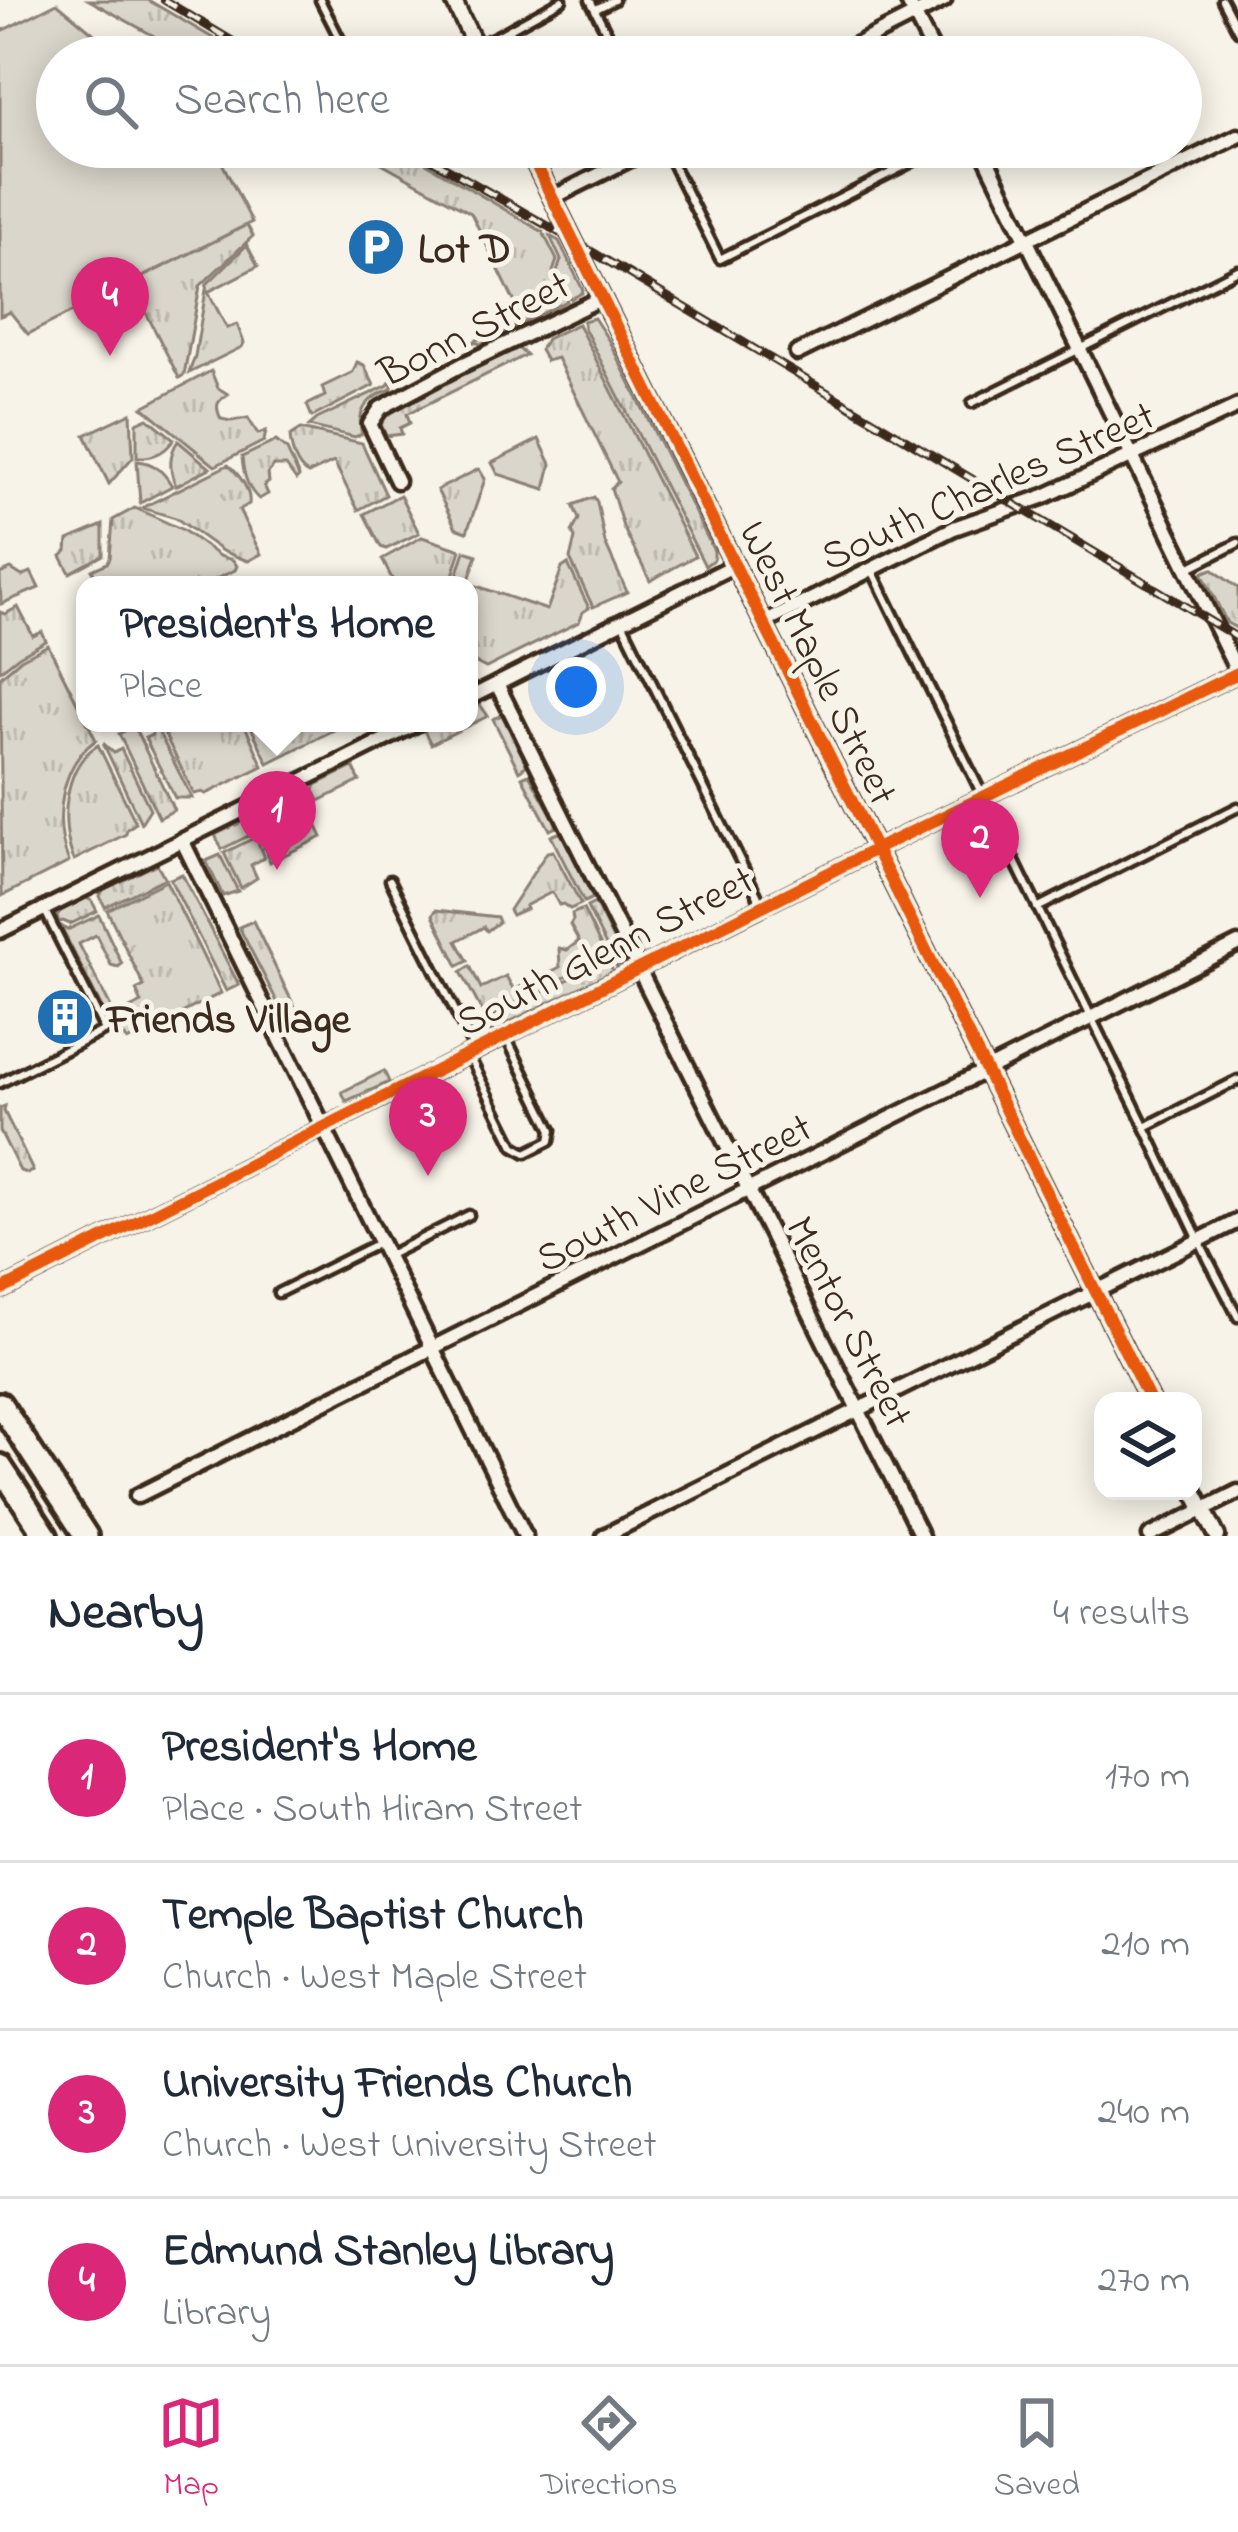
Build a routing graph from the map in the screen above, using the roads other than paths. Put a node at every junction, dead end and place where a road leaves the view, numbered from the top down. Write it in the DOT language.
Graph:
graph roads {
  1 [pos="320,0"];
  2 [pos="453,0"];
  3 [pos="562,0"];
  4 [pos="590,0"];
  5 [pos="614,0"];
  6 [pos="908,0"];
  7 [pos="944,0"];
  8 [pos="1222,0"];
  9 [pos="595,10"];
  10 [pos="915,15"];
  11 [pos="1238,32"];
  12 [pos="338,36"];
  13 [pos="471,36"];
  14 [pos="505,36"];
  15 [pos="608,36"];
  16 [pos="874,36"];
  17 [pos="926,36"];
  18 [pos="1238,136"];
  19 [pos="1202,154"];
  20 [pos="537,168"];
  21 [pos="611,168"];
  22 [pos="674,168"];
  23 [pos="900,168"];
  24 [pos="992,168"];
  25 [pos="1172,168"];
  26 [pos="552,198"];
  27 [pos="1027,239"];
  28 [pos="1238,271"];
  29 [pos="602,298"];
  30 [pos="1080,349"];
  31 [pos="797,353"];
  32 [pos="973,403"];
  33 [pos="1238,406"];
  34 [pos="1132,456"];
  35 [pos="397,481"];
  36 [pos="1238,543"];
  37 [pos="735,565"];
  38 [pos="872,569"];
  39 [pos="1187,569"];
  40 [pos="622,621"];
  41 [pos="764,623"];
  42 [pos="1238,673"];
  43 [pos="496,684"];
  44 [pos="478,693"];
  45 [pos="400,732"];
  46 [pos="983,797"];
  47 [pos="1238,807"];
  48 [pos="182,840"];
  49 [pos="876,849"];
  50 [pos="390,880"];
  51 [pos="763,906"];
  52 [pos="1037,908"];
  53 [pos="44,909"];
  54 [pos="0,931"];
  55 [pos="1238,944"];
  56 [pos="640,969"];
  57 [pos="1090,1018"];
  58 [pos="505,1036"];
  59 [pos="472,1052"];
  60 [pos="986,1070"];
  61 [pos="1238,1080"];
  62 [pos="0,1083"];
  63 [pos="322,1127"];
  64 [pos="1145,1127"];
  65 [pos="748,1189"];
  66 [pos="469,1215"];
  67 [pos="1238,1221"];
  68 [pos="1199,1241"];
  69 [pos="383,1250"];
  70 [pos="3,1289"];
  71 [pos="1096,1292"];
  72 [pos="278,1293"];
  73 [pos="1238,1317"];
  74 [pos="432,1349"];
  75 [pos="1146,1392"];
  76 [pos="0,1404"];
  77 [pos="859,1410"];
  78 [pos="0,1466"];
  79 [pos="1238,1492"];
  80 [pos="137,1496"];
  81 [pos="1198,1500"];
  82 [pos="1203,1509"];
  83 [pos="46,1536"];
  84 [pos="86,1536"];
  85 [pos="525,1536"];
  86 [pos="604,1536"];
  87 [pos="921,1536"];
  88 [pos="1150,1536"];
  89 [pos="1216,1536"];
  1 -- 12 [label="lane"];
  2 -- 13 [label="street"];
  3 -- 14 [label="lane"];
  4 -- 9 [label="lane"];
  5 -- 9 [label="lane"];
  6 -- 10 [label="street"];
  7 -- 10 [label="street"];
  8 -- 11 [label="lane"];
  9 -- 15 [label="lane"];
  10 -- 16 [label="street"];
  10 -- 17 [label="street"];
  18 -- 19 [label="street"];
  20 -- 26 [label="street, West Maple Street"];
  21 -- 26 [label="street"];
  22 -- 23 [label="lane"];
  24 -- 27 [label="street"];
  25 -- 27 [label="street"];
  26 -- 29 [label="street, West Maple Street"];
  27 -- 30 [label="street"];
  27 -- 31 [label="street"];
  28 -- 30 [label="lane"];
  29 -- 35 [label="street, Bonn Street"];
  29 -- 37 [label="street, West Maple Street"];
  30 -- 32 [label="lane"];
  30 -- 34 [label="street"];
  33 -- 34 [label="street, South Charles Street"];
  34 -- 38 [label="street, South Charles Street"];
  34 -- 39 [label="street"];
  36 -- 39 [label="lane"];
  37 -- 40 [label="street"];
  37 -- 41 [label="street, West Maple Street"];
  38 -- 41 [label="street, South Charles Street"];
  38 -- 46 [label="lane"];
  39 -- 42 [label="street"];
  40 -- 43 [label="street"];
  40 -- 51 [label="lane"];
  41 -- 49 [label="street, West Maple Street"];
  42 -- 46 [label="street, South Glenn Street"];
  43 -- 44 [label="street"];
  43 -- 56 [label="street, Mentor Street"];
  45 -- 48 [label="street"];
  46 -- 49 [label="street, South Glenn Street"];
  46 -- 52 [label="lane"];
  47 -- 52 [label="lane"];
  48 -- 53 [label="street"];
  48 -- 63 [label="street"];
  49 -- 51 [label="street, South Glenn Street"];
  49 -- 60 [label="street, West Maple Street"];
  50 -- 59 [label="lane"];
  51 -- 56 [label="street, South Glenn Street"];
  52 -- 57 [label="lane"];
  53 -- 54 [label="street"];
  53 -- 62 [label="lane"];
  55 -- 57 [label="street, South Vine Street"];
  56 -- 58 [label="street, South Glenn Street"];
  56 -- 65 [label="street, Mentor Street"];
  57 -- 60 [label="street, South Vine Street"];
  57 -- 64 [label="lane"];
  58 -- 59 [label="street, South Glenn Street"];
  58 -- 59 [label="lane"];
  59 -- 63 [label="street, South Glenn Street"];
  60 -- 65 [label="street, South Vine Street"];
  60 -- 71 [label="street, West Maple Street"];
  61 -- 64 [label="lane"];
  63 -- 69 [label="street"];
  63 -- 70 [label="street, South Glenn Street"];
  64 -- 68 [label="lane"];
  65 -- 74 [label="street, South Vine Street"];
  65 -- 77 [label="street, Mentor Street"];
  66 -- 69 [label="lane"];
  67 -- 68 [label="street"];
  68 -- 71 [label="street"];
  68 -- 73 [label="lane"];
  69 -- 72 [label="lane"];
  69 -- 74 [label="street"];
  71 -- 75 [label="street, West Maple Street"];
  71 -- 77 [label="street"];
  74 -- 80 [label="street, South Vine Street"];
  74 -- 85 [label="street"];
  76 -- 84 [label="highway"];
  77 -- 86 [label="street"];
  77 -- 87 [label="street, Mentor Street"];
  78 -- 83 [label="highway"];
  79 -- 82 [label="street"];
  81 -- 82 [label="street"];
  82 -- 88 [label="street"];
  82 -- 89 [label="street"];
}
